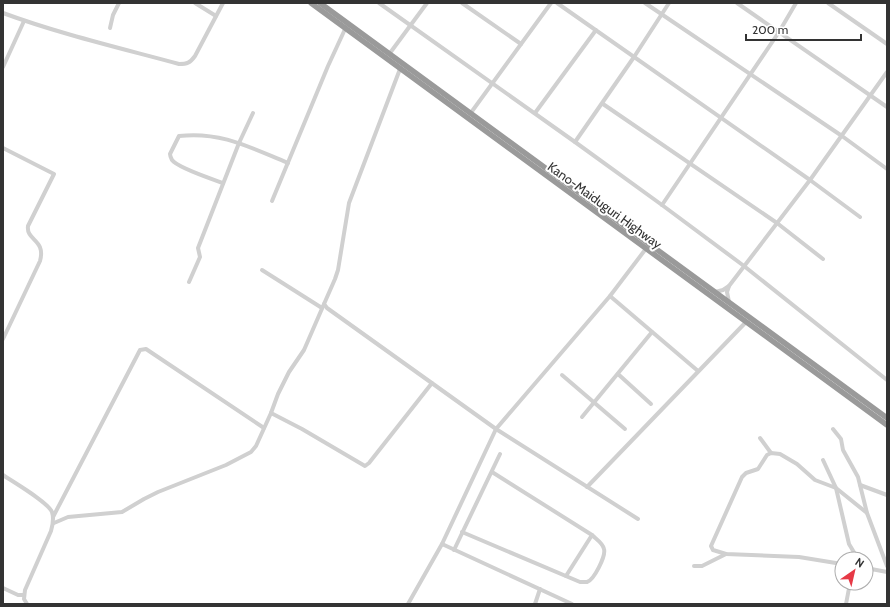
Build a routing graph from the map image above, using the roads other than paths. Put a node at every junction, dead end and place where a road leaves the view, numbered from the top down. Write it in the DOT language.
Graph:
graph roads {
  1 [pos="119,3"];
  2 [pos="195,3"];
  3 [pos="223,3"];
  4 [pos="311,3"];
  5 [pos="320,3"];
  6 [pos="379,3"];
  7 [pos="427,3"];
  8 [pos="462,3"];
  9 [pos="551,3"];
  10 [pos="557,3"];
  11 [pos="644,3"];
  12 [pos="669,3"];
  13 [pos="737,3"];
  14 [pos="796,3"];
  15 [pos="828,3"];
  16 [pos="3,13"];
  17 [pos="661,15"];
  18 [pos="216,16"];
  19 [pos="24,21"];
  20 [pos="346,25"];
  21 [pos="411,25"];
  22 [pos="110,28"];
  23 [pos="596,30"];
  24 [pos="779,32"];
  25 [pos="521,44"];
  26 [pos="887,44"];
  27 [pos="3,50"];
  28 [pos="9,52"];
  29 [pos="390,53"];
  30 [pos="634,57"];
  31 [pos="3,67"];
  32 [pos="400,69"];
  33 [pos="887,72"];
  34 [pos="751,74"];
  35 [pos="492,84"];
  36 [pos="871,95"];
  37 [pos="603,104"];
  38 [pos="887,107"];
  39 [pos="471,112"];
  40 [pos="253,113"];
  41 [pos="535,113"];
  42 [pos="721,117"];
  43 [pos="467,118"];
  44 [pos="842,136"];
  45 [pos="575,142"];
  46 [pos="239,143"];
  47 [pos="3,148"];
  48 [pos="288,163"];
  49 [pos="690,164"];
  50 [pos="887,169"];
  51 [pos="810,180"];
  52 [pos="223,183"];
  53 [pos="272,201"];
  54 [pos="662,205"];
  55 [pos="860,217"];
  56 [pos="777,223"];
  57 [pos="648,246"];
  58 [pos="823,258"];
  59 [pos="744,266"];
  60 [pos="262,270"];
  61 [pos="189,282"];
  62 [pos="729,286"];
  63 [pos="714,292"];
  64 [pos="610,296"];
  65 [pos="728,302"];
  66 [pos="323,306"];
  67 [pos="746,322"];
  68 [pos="652,332"];
  69 [pos="3,339"];
  70 [pos="698,371"];
  71 [pos="618,374"];
  72 [pos="562,375"];
  73 [pos="887,380"];
  74 [pos="432,383"];
  75 [pos="594,403"];
  76 [pos="651,404"];
  77 [pos="271,413"];
  78 [pos="582,417"];
  79 [pos="887,418"];
  80 [pos="887,425"];
  81 [pos="264,428"];
  82 [pos="496,429"];
  83 [pos="626,429"];
  84 [pos="833,429"];
  85 [pos="760,438"];
  86 [pos="772,453"];
  87 [pos="500,454"];
  88 [pos="823,460"];
  89 [pos="492,472"];
  90 [pos="3,476"];
  91 [pos="860,485"];
  92 [pos="587,487"];
  93 [pos="836,488"];
  94 [pos="887,495"];
  95 [pos="867,513"];
  96 [pos="53,517"];
  97 [pos="638,520"];
  98 [pos="54,523"];
  99 [pos="462,532"];
  100 [pos="592,535"];
  101 [pos="442,544"];
  102 [pos="454,550"];
  103 [pos="853,551"];
  104 [pos="726,554"];
  105 [pos="834,563"];
  106 [pos="694,566"];
  107 [pos="887,566"];
  108 [pos="874,569"];
  109 [pos="887,572"];
  110 [pos="566,576"];
  111 [pos="3,588"];
  112 [pos="540,589"];
  113 [pos="848,591"];
  114 [pos="24,595"];
  115 [pos="26,604"];
  116 [pos="408,604"];
  117 [pos="535,604"];
  118 [pos="572,604"];
  119 [pos="846,604"];
  1 -- 22 [label="street"];
  2 -- 18 [label="street"];
  3 -- 18 [label="street"];
  4 -- 20 [label="highway, Kano-Maiduguri Highway"];
  5 -- 20 [label="highway, Kano-Maiduguri Highway"];
  6 -- 21 [label="street"];
  7 -- 21 [label="street"];
  8 -- 25 [label="street"];
  9 -- 25 [label="street"];
  10 -- 23 [label="street"];
  11 -- 17 [label="street"];
  12 -- 17 [label="street"];
  13 -- 24 [label="street"];
  14 -- 24 [label="street"];
  15 -- 26 [label="street"];
  16 -- 19 [label="street"];
  17 -- 30 [label="street"];
  17 -- 34 [label="street"];
  18 -- 19 [label="street"];
  19 -- 28 [label="street"];
  20 -- 29 [label="highway, Kano-Maiduguri Highway"];
  20 -- 32 [label="highway, Kano-Maiduguri Highway"];
  20 -- 48 [label="street"];
  21 -- 29 [label="street"];
  21 -- 35 [label="street"];
  23 -- 30 [label="street"];
  23 -- 41 [label="street"];
  24 -- 34 [label="street"];
  24 -- 36 [label="street"];
  25 -- 35 [label="street"];
  27 -- 28 [label="street"];
  28 -- 31 [label="street"];
  29 -- 39 [label="highway, Kano-Maiduguri Highway"];
  30 -- 37 [label="street"];
  30 -- 42 [label="street"];
  32 -- 43 [label="highway, Kano-Maiduguri Highway"];
  32 -- 66 [label="street"];
  33 -- 36 [label="street"];
  34 -- 42 [label="street"];
  34 -- 44 [label="street"];
  35 -- 39 [label="street"];
  35 -- 41 [label="street"];
  36 -- 38 [label="street"];
  36 -- 44 [label="street"];
  37 -- 45 [label="street"];
  37 -- 49 [label="street"];
  39 -- 43 [label="street"];
  39 -- 57 [label="highway, Kano-Maiduguri Highway"];
  40 -- 46 [label="street"];
  41 -- 45 [label="street"];
  42 -- 49 [label="street"];
  42 -- 51 [label="street"];
  43 -- 57 [label="highway, Kano-Maiduguri Highway"];
  44 -- 50 [label="street"];
  44 -- 51 [label="street"];
  45 -- 54 [label="street"];
  46 -- 48 [label="street"];
  46 -- 52 [label="street"];
  46 -- 52 [label="street"];
  47 -- 69 [label="street"];
  48 -- 53 [label="street"];
  49 -- 54 [label="street"];
  49 -- 56 [label="street"];
  51 -- 55 [label="street"];
  51 -- 56 [label="street"];
  52 -- 61 [label="street"];
  54 -- 59 [label="street"];
  56 -- 58 [label="street"];
  56 -- 59 [label="street"];
  57 -- 63 [label="highway, Kano-Maiduguri Highway"];
  57 -- 64 [label="street"];
  57 -- 67 [label="highway, Kano-Maiduguri Highway"];
  59 -- 62 [label="street"];
  59 -- 73 [label="street"];
  60 -- 66 [label="street"];
  62 -- 63 [label="street"];
  62 -- 65 [label="street"];
  63 -- 65 [label="highway, Kano-Maiduguri Highway"];
  64 -- 68 [label="street"];
  64 -- 82 [label="street"];
  65 -- 79 [label="highway, Kano-Maiduguri Highway"];
  66 -- 74 [label="street"];
  66 -- 77 [label="street"];
  67 -- 70 [label="street"];
  67 -- 80 [label="highway, Kano-Maiduguri Highway"];
  68 -- 70 [label="street"];
  68 -- 71 [label="street"];
  70 -- 92 [label="street"];
  71 -- 75 [label="street"];
  71 -- 76 [label="street"];
  72 -- 75 [label="street"];
  74 -- 77 [label="street"];
  74 -- 82 [label="street"];
  75 -- 78 [label="street"];
  75 -- 83 [label="street"];
  77 -- 81 [label="street"];
  81 -- 96 [label="street"];
  81 -- 98 [label="street"];
  82 -- 92 [label="street"];
  82 -- 101 [label="street"];
  84 -- 91 [label="street"];
  85 -- 86 [label="street"];
  86 -- 93 [label="street"];
  86 -- 104 [label="street"];
  87 -- 89 [label="street"];
  88 -- 93 [label="street"];
  89 -- 99 [label="street"];
  89 -- 100 [label="street"];
  90 -- 96 [label="street"];
  91 -- 94 [label="street"];
  91 -- 95 [label="street"];
  92 -- 97 [label="street"];
  93 -- 95 [label="street"];
  93 -- 103 [label="street"];
  95 -- 107 [label="street"];
  96 -- 98 [label="street"];
  98 -- 114 [label="street"];
  99 -- 102 [label="street"];
  99 -- 110 [label="street"];
  100 -- 110 [label="street"];
  100 -- 110 [label="street"];
  101 -- 102 [label="street"];
  101 -- 116 [label="street"];
  102 -- 112 [label="street"];
  104 -- 105 [label="street"];
  104 -- 106 [label="street"];
  108 -- 109 [label="street"];
  111 -- 114 [label="street"];
  112 -- 117 [label="street"];
  112 -- 118 [label="street"];
  113 -- 119 [label="street"];
  114 -- 115 [label="street"];
}
